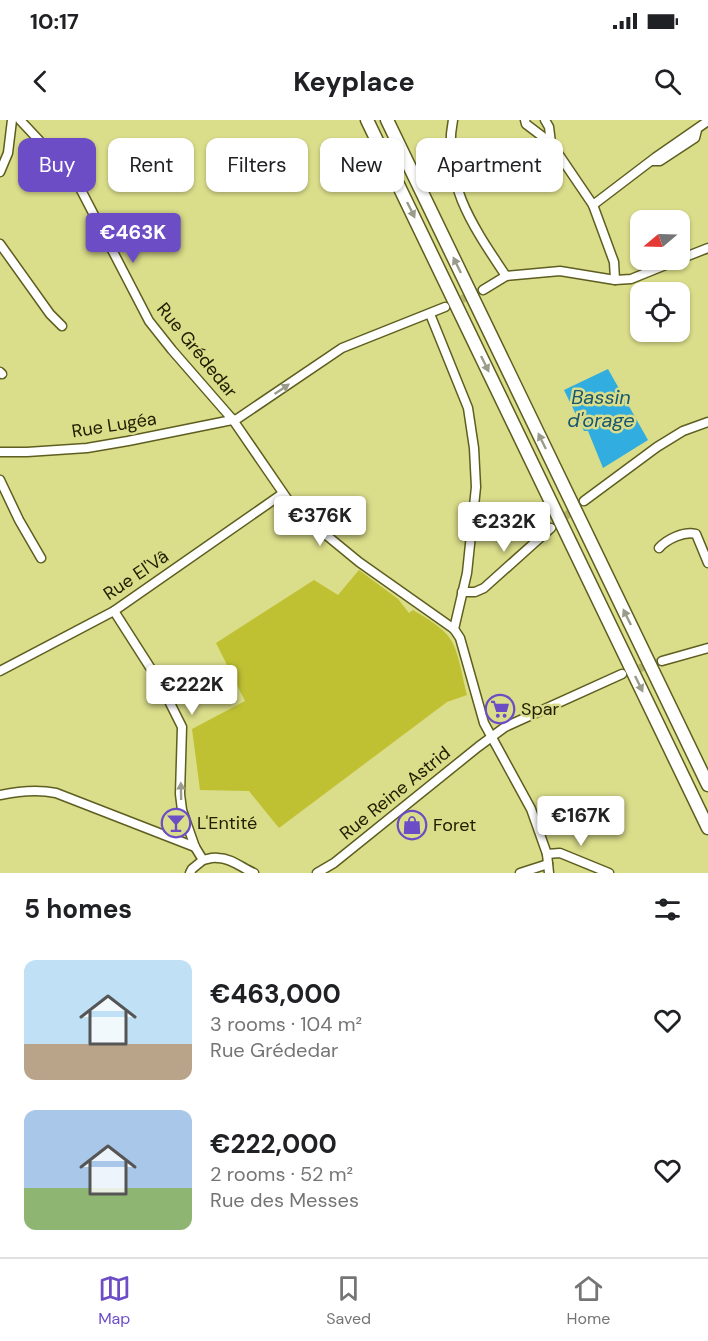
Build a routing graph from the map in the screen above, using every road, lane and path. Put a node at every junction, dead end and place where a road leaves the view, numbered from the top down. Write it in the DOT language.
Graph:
graph roads {
  1 [pos="12,120"];
  2 [pos="20,120"];
  3 [pos="367,120"];
  4 [pos="387,120"];
  5 [pos="453,120"];
  6 [pos="525,120"];
  7 [pos="545,120"];
  8 [pos="708,121"];
  9 [pos="546,138"];
  10 [pos="551,138"];
  11 [pos="563,160"];
  12 [pos="0,172"];
  13 [pos="593,205"];
  14 [pos="0,244"];
  15 [pos="708,248"];
  16 [pos="690,255"];
  17 [pos="653,270"];
  18 [pos="506,276"];
  19 [pos="615,280"];
  20 [pos="483,290"];
  21 [pos="444,307"];
  22 [pos="430,314"];
  23 [pos="62,326"];
  24 [pos="233,420"];
  25 [pos="708,422"];
  26 [pos="0,452"];
  27 [pos="0,480"];
  28 [pos="282,494"];
  29 [pos="584,501"];
  30 [pos="551,528"];
  31 [pos="659,548"];
  32 [pos="41,558"];
  33 [pos="708,563"];
  34 [pos="462,592"];
  35 [pos="114,611"];
  36 [pos="454,629"];
  37 [pos="708,648"];
  38 [pos="662,661"];
  39 [pos="0,671"];
  40 [pos="622,674"];
  41 [pos="492,736"];
  42 [pos="708,785"];
  43 [pos="0,795"];
  44 [pos="708,828"];
  45 [pos="195,847"];
  46 [pos="547,854"];
  47 [pos="203,860"];
  48 [pos="548,869"];
  49 [pos="190,873"];
  50 [pos="254,873"];
  51 [pos="317,873"];
  52 [pos="520,873"];
  53 [pos="609,873"];
  1 -- 12 [label="street"];
  2 -- 24 [label="street, Rue Grédedar"];
  3 -- 44 [label="highway, one-way"];
  42 -- 4 [label="highway, one-way"];
  5 -- 18 [label="street"];
  6 -- 9 [label="street"];
  7 -- 10 [label="street"];
  8 -- 13 [label="street"];
  11 -- 13 [label="street"];
  13 -- 19 [label="street"];
  14 -- 23 [label="street"];
  15 -- 16 [label="street"];
  17 -- 19 [label="street"];
  18 -- 19 [label="street"];
  18 -- 20 [label="street"];
  21 -- 22 [label="street, Rue Lugéa"];
  24 -- 22 [label="street, Rue Lugéa, one-way"];
  22 -- 34 [label="street"];
  24 -- 26 [label="street, Rue Lugéa"];
  24 -- 28 [label="street, Rue Grédedar"];
  25 -- 29 [label="street"];
  27 -- 32 [label="street"];
  28 -- 35 [label="street, Rue El'Vâ"];
  28 -- 36 [label="street, Rue Grédedar"];
  30 -- 34 [label="street"];
  31 -- 33 [label="street"];
  34 -- 36 [label="street"];
  35 -- 39 [label="street, Rue El'Vâ"];
  45 -- 35 [label="street, one-way"];
  36 -- 41 [label="street"];
  37 -- 38 [label="street"];
  40 -- 41 [label="street, Rue Reine Astrid"];
  41 -- 46 [label="street"];
  41 -- 51 [label="street, Rue Reine Astrid"];
  43 -- 45 [label="street"];
  45 -- 47 [label="street"];
  46 -- 48 [label="street"];
  46 -- 53 [label="street"];
  47 -- 49 [label="street"];
  47 -- 50 [label="street"];
  48 -- 52 [label="street"];
}
